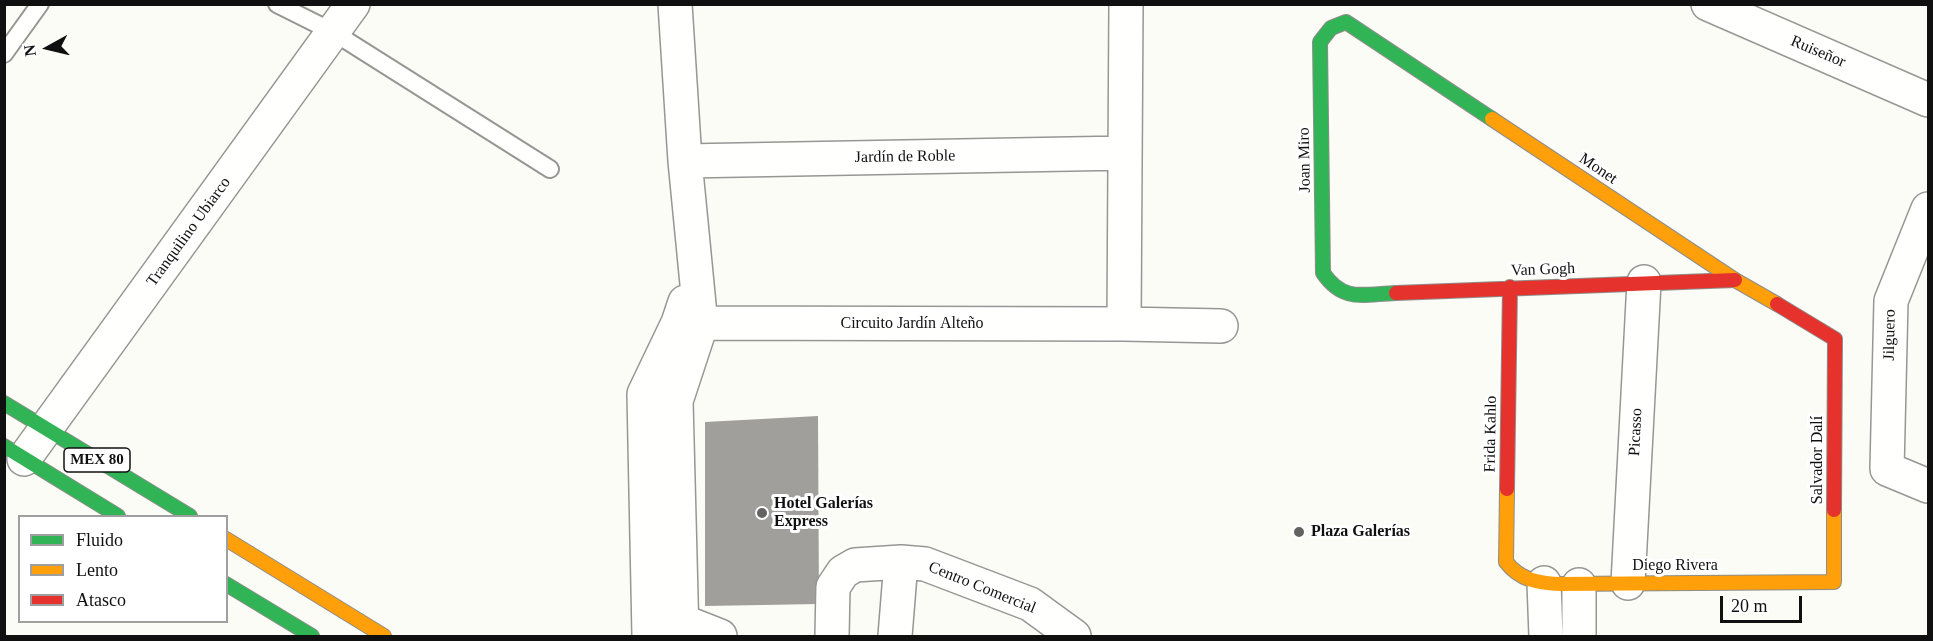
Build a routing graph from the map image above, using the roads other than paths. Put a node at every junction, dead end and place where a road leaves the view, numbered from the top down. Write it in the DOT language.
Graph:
graph roads {
  1 [pos="40,4"];
  2 [pos="277,4"];
  3 [pos="353,4"];
  4 [pos="675,4"];
  5 [pos="1126,4"];
  6 [pos="1708,4"];
  7 [pos="1346,22"];
  8 [pos="333,32"];
  9 [pos="4,54"];
  10 [pos="1929,100"];
  11 [pos="1125,153"];
  12 [pos="685,161"];
  13 [pos="550,169"];
  14 [pos="1929,208"];
  15 [pos="1735,280"];
  16 [pos="1644,282"];
  17 [pos="1510,287"];
  18 [pos="1352,295"];
  19 [pos="690,324"];
  20 [pos="1124,324"];
  21 [pos="1221,326"];
  22 [pos="1835,339"];
  23 [pos="644,394"];
  24 [pos="676,401"];
  25 [pos="4,403"];
  26 [pos="47,428"];
  27 [pos="14,452"];
  28 [pos="1929,486"];
  29 [pos="115,515"];
  30 [pos="188,515"];
  31 [pos="228,540"];
  32 [pos="901,562"];
  33 [pos="1531,580"];
  34 [pos="1834,582"];
  35 [pos="1628,583"];
  36 [pos="228,585"];
  37 [pos="1579,585"];
  38 [pos="1030,604"];
  39 [pos="682,629"];
  40 [pos="825,634"];
  41 [pos="312,636"];
  42 [pos="384,636"];
  43 [pos="649,636"];
  44 [pos="720,636"];
  45 [pos="895,636"];
  46 [pos="1029,636"];
  47 [pos="1074,636"];
  48 [pos="1546,636"];
  49 [pos="1579,636"];
  1 -- 9 [label="lane"];
  2 -- 8 [label="lane"];
  3 -- 8 [label="street, Tranquilino Ubiarco"];
  4 -- 12 [label="street"];
  5 -- 11 [label="street"];
  6 -- 10 [label="street, Ruiseñor"];
  7 -- 15 [label="street, Monet"];
  7 -- 18 [label="street, Joan Miro"];
  8 -- 13 [label="lane"];
  8 -- 26 [label="street, Tranquilino Ubiarco"];
  11 -- 12 [label="street, Jardín de Roble"];
  11 -- 20 [label="street"];
  12 -- 19 [label="street"];
  14 -- 28 [label="street, Jilguero"];
  15 -- 16 [label="street, Van Gogh"];
  15 -- 22 [label="street, Monet"];
  16 -- 17 [label="street, Van Gogh"];
  16 -- 35 [label="street, Picasso"];
  17 -- 18 [label="street, Van Gogh"];
  17 -- 33 [label="street, Frida Kahlo"];
  19 -- 20 [label="street, Circuito Jardín Alteño"];
  19 -- 23 [label="street"];
  19 -- 24 [label="street"];
  20 -- 21 [label="street, Circuito Jardín Alteño"];
  22 -- 34 [label="street, Salvador Dalí"];
  23 -- 24 [label="street"];
  23 -- 43 [label="street"];
  24 -- 39 [label="street"];
  25 -- 26 [label="street, MEX 80"];
  26 -- 27 [label="street, Tranquilino Ubiarco"];
  26 -- 30 [label="street, MEX 80"];
  27 -- 29 [label="street, MEX 80"];
  31 -- 42 [label="street"];
  32 -- 38 [label="street, Centro Comercial"];
  32 -- 40 [label="street, Centro Comercial"];
  32 -- 45 [label="street"];
  33 -- 37 [label="street, Diego Rivera"];
  33 -- 48 [label="street"];
  34 -- 35 [label="street, Diego Rivera"];
  35 -- 37 [label="street, Diego Rivera"];
  36 -- 41 [label="street"];
  37 -- 49 [label="street"];
  38 -- 46 [label="street"];
  38 -- 47 [label="street, Centro Comercial"];
  39 -- 44 [label="street"];
}
